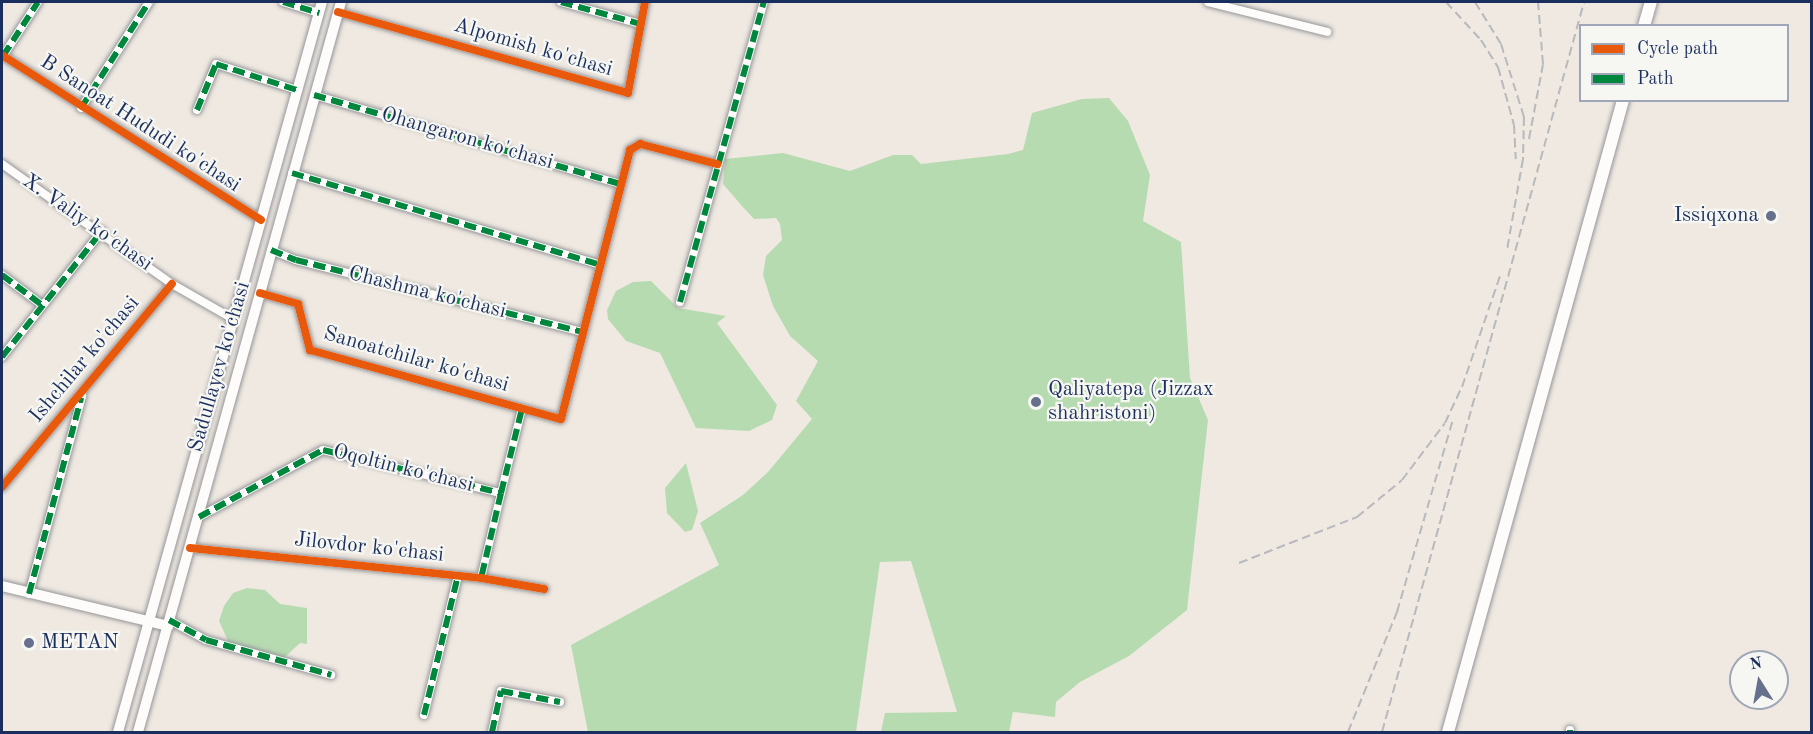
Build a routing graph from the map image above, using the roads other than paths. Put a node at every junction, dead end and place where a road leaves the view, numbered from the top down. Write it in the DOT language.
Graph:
graph roads {
  1 [pos="38,2"];
  2 [pos="149,2"];
  3 [pos="283,2"];
  4 [pos="322,2"];
  5 [pos="561,2"];
  6 [pos="645,2"];
  7 [pos="764,2"];
  8 [pos="1208,2"];
  9 [pos="1651,2"];
  10 [pos="340,7"];
  11 [pos="319,13"];
  12 [pos="641,24"];
  13 [pos="1645,24"];
  14 [pos="1327,32"];
  15 [pos="2,56"];
  16 [pos="297,90"];
  17 [pos="314,95"];
  18 [pos="1622,102"];
  19 [pos="81,108"];
  20 [pos="197,110"];
  21 [pos="2,164"];
  22 [pos="717,164"];
  23 [pos="292,173"];
  24 [pos="620,184"];
  25 [pos="261,220"];
  26 [pos="102,231"];
  27 [pos="271,250"];
  28 [pos="600,265"];
  29 [pos="2,275"];
  30 [pos="172,284"];
  31 [pos="260,293"];
  32 [pos="680,302"];
  33 [pos="42,305"];
  34 [pos="234,319"];
  35 [pos="583,332"];
  36 [pos="2,357"];
  37 [pos="83,392"];
  38 [pos="522,409"];
  39 [pos="2,487"];
  40 [pos="501,493"];
  41 [pos="199,517"];
  42 [pos="190,548"];
  43 [pos="458,576"];
  44 [pos="481,578"];
  45 [pos="2,586"];
  46 [pos="544,589"];
  47 [pos="29,594"];
  48 [pos="149,622"];
  49 [pos="168,623"];
  50 [pos="331,675"];
  51 [pos="560,702"];
  52 [pos="424,715"];
  53 [pos="118,732"];
  54 [pos="138,732"];
  55 [pos="492,732"];
  56 [pos="1448,732"];
  1 -- 15 [label="street"];
  2 -- 19 [label="street"];
  3 -- 11 [label="street"];
  4 -- 11 [label="main road, Sadullayev ko'chasi"];
  5 -- 12 [label="street"];
  6 -- 12 [label="street, Alpomish ko'chasi"];
  7 -- 22 [label="street"];
  8 -- 14 [label="street"];
  9 -- 13 [label="main road"];
  10 -- 12 [label="street, Alpomish ko'chasi"];
  10 -- 17 [label="main road, Sadullayev ko'chasi"];
  11 -- 16 [label="main road, Sadullayev ko'chasi"];
  15 -- 19 [label="street, B Sanoat Hududi ko'chasi"];
  16 -- 20 [label="street"];
  16 -- 25 [label="main road, Sadullayev ko'chasi"];
  17 -- 23 [label="main road, Sadullayev ko'chasi"];
  17 -- 24 [label="street, Ohangaron ko'chasi"];
  18 -- 56 [label="main road"];
  19 -- 25 [label="street, B Sanoat Hududi ko'chasi"];
  21 -- 26 [label="street, X. Valiy ko'chasi"];
  22 -- 24 [label="street"];
  22 -- 32 [label="street"];
  23 -- 27 [label="main road, Sadullayev ko'chasi"];
  23 -- 28 [label="street"];
  24 -- 28 [label="street"];
  25 -- 34 [label="main road, Sadullayev ko'chasi"];
  26 -- 30 [label="street, X. Valiy ko'chasi"];
  26 -- 33 [label="street"];
  27 -- 31 [label="main road, Sadullayev ko'chasi"];
  27 -- 35 [label="street, Chashma ko'chasi"];
  28 -- 35 [label="street"];
  29 -- 33 [label="street"];
  30 -- 34 [label="street, X. Valiy ko'chasi"];
  30 -- 37 [label="street, Ishchilar ko'chasi"];
  31 -- 38 [label="street, Sanoatchilar ko'chasi"];
  31 -- 41 [label="main road, Sadullayev ko'chasi"];
  33 -- 36 [label="street"];
  34 -- 48 [label="main road, Sadullayev ko'chasi"];
  35 -- 38 [label="street, Sanoatchilar ko'chasi"];
  37 -- 39 [label="street, Ishchilar ko'chasi"];
  37 -- 47 [label="street"];
  38 -- 40 [label="street"];
  40 -- 41 [label="street, Oqoltin ko'chasi"];
  40 -- 44 [label="street, Oqoltin ko'chasi"];
  41 -- 42 [label="main road, Sadullayev ko'chasi"];
  42 -- 43 [label="street, Jilovdor ko'chasi"];
  42 -- 49 [label="main road, Sadullayev ko'chasi"];
  43 -- 44 [label="street, Jilovdor ko'chasi"];
  43 -- 52 [label="street"];
  44 -- 46 [label="street, Jilovdor ko'chasi"];
  45 -- 47 [label="main road"];
  47 -- 48 [label="main road"];
  48 -- 49 [label="main road"];
  48 -- 53 [label="main road, Sadullayev ko'chasi"];
  49 -- 50 [label="street"];
  49 -- 54 [label="main road, Sadullayev ko'chasi"];
  51 -- 55 [label="street"];
}
